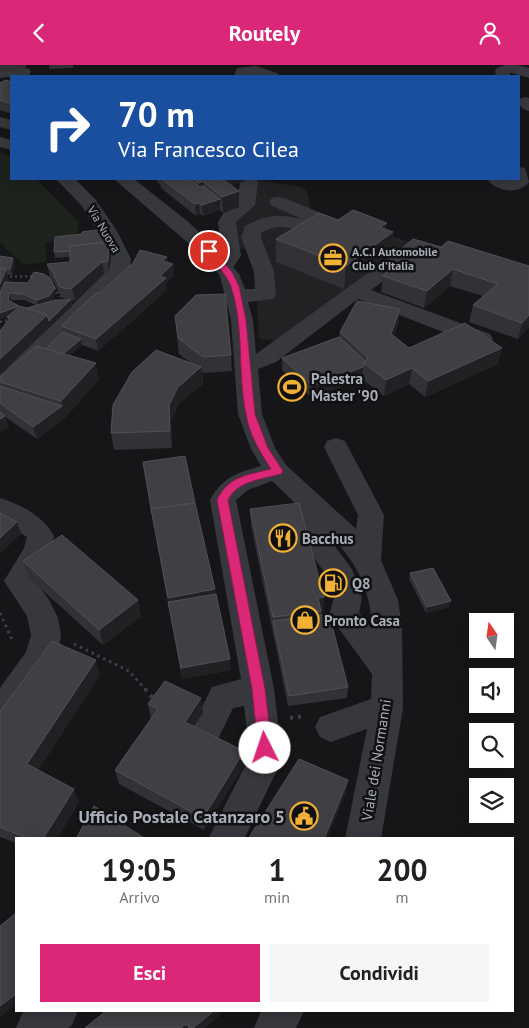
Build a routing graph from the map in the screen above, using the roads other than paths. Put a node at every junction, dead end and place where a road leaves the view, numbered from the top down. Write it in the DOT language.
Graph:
graph roads {
  1 [pos="24,72"];
  2 [pos="0,74"];
  3 [pos="529,74"];
  4 [pos="240,75"];
  5 [pos="269,75"];
  6 [pos="503,75"];
  7 [pos="520,176"];
  8 [pos="66,180"];
  9 [pos="124,180"];
  10 [pos="248,180"];
  11 [pos="497,180"];
  12 [pos="278,203"];
  13 [pos="434,252"];
  14 [pos="223,267"];
  15 [pos="356,291"];
  16 [pos="237,296"];
  17 [pos="482,339"];
  18 [pos="245,366"];
  19 [pos="0,388"];
  20 [pos="336,447"];
  21 [pos="277,471"];
  22 [pos="309,502"];
  23 [pos="0,508"];
  24 [pos="366,560"];
  25 [pos="387,671"];
  26 [pos="258,689"];
  27 [pos="387,707"];
  28 [pos="0,712"];
  29 [pos="331,727"];
  30 [pos="206,731"];
  31 [pos="227,837"];
  32 [pos="363,837"];
  33 [pos="57,1012"];
  34 [pos="283,1012"];
  35 [pos="36,1028"];
  36 [pos="274,1028"];
  1 -- 2 [label="street"];
  3 -- 6 [label="street"];
  4 -- 5 [label="street"];
  7 -- 11 [label="street"];
  8 -- 19 [label="street, Via Nuova"];
  9 -- 14 [label="street, Viale dei Normanni"];
  10 -- 14 [label="street"];
  12 -- 16 [label="street"];
  13 -- 15 [label="street"];
  14 -- 16 [label="street, Viale dei Normanni"];
  15 -- 17 [label="street"];
  15 -- 18 [label="street"];
  16 -- 18 [label="street, Viale dei Normanni"];
  18 -- 21 [label="street, Viale dei Normanni"];
  20 -- 24 [label="street"];
  21 -- 22 [label="street, Viale dei Normanni"];
  21 -- 26 [label="street"];
  22 -- 24 [label="street, Viale dei Normanni"];
  22 -- 25 [label="street"];
  23 -- 28 [label="street"];
  24 -- 25 [label="street, Viale dei Normanni"];
  25 -- 27 [label="street, Viale dei Normanni"];
  26 -- 30 [label="street"];
  26 -- 31 [label="street"];
  27 -- 29 [label="street"];
  27 -- 32 [label="street, Viale dei Normanni"];
  33 -- 35 [label="street"];
  34 -- 36 [label="street"];
}
